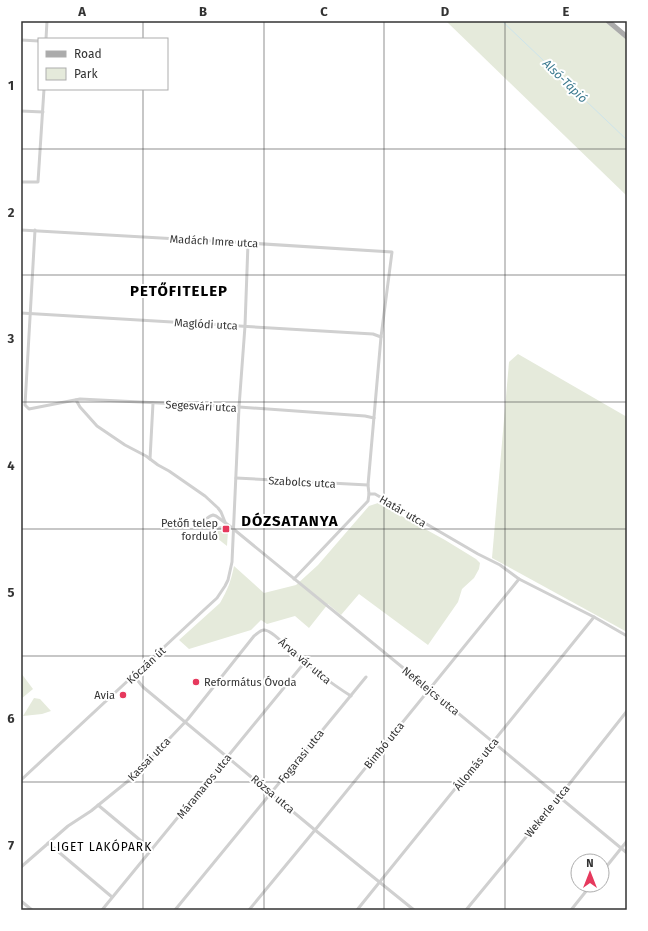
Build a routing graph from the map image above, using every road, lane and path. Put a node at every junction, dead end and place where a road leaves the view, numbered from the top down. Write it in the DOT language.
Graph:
graph roads {
  1 [pos="47,21"];
  2 [pos="608,21"];
  3 [pos="46,38"];
  4 [pos="627,38"];
  5 [pos="21,40"];
  6 [pos="38,41"];
  7 [pos="44,90"];
  8 [pos="21,111"];
  9 [pos="43,112"];
  10 [pos="21,182"];
  11 [pos="21,230"];
  12 [pos="35,230"];
  13 [pos="248,243"];
  14 [pos="392,252"];
  15 [pos="21,313"];
  16 [pos="30,313"];
  17 [pos="245,326"];
  18 [pos="381,337"];
  19 [pos="21,393"];
  20 [pos="25,393"];
  21 [pos="76,400"];
  22 [pos="153,403"];
  23 [pos="239,408"];
  24 [pos="374,418"];
  25 [pos="150,459"];
  26 [pos="236,478"];
  27 [pos="368,485"];
  28 [pos="369,494"];
  29 [pos="227,524"];
  30 [pos="232,528"];
  31 [pos="294,579"];
  32 [pos="519,579"];
  33 [pos="594,617"];
  34 [pos="259,631"];
  35 [pos="627,636"];
  36 [pos="305,662"];
  37 [pos="134,676"];
  38 [pos="366,677"];
  39 [pos="429,689"];
  40 [pos="350,696"];
  41 [pos="627,711"];
  42 [pos="185,721"];
  43 [pos="493,743"];
  44 [pos="228,757"];
  45 [pos="21,780"];
  46 [pos="271,793"];
  47 [pos="559,797"];
  48 [pos="98,805"];
  49 [pos="315,830"];
  50 [pos="627,841"];
  51 [pos="48,843"];
  52 [pos="621,849"];
  53 [pos="152,850"];
  54 [pos="627,854"];
  55 [pos="610,862"];
  56 [pos="21,867"];
  57 [pos="380,882"];
  58 [pos="585,893"];
  59 [pos="112,897"];
  60 [pos="21,901"];
  61 [pos="32,910"];
  62 [pos="102,910"];
  63 [pos="175,910"];
  64 [pos="249,910"];
  65 [pos="357,910"];
  66 [pos="414,910"];
  67 [pos="466,910"];
  68 [pos="571,910"];
  1 -- 3 [label="street"];
  2 -- 4 [label="main road"];
  5 -- 6 [label="street"];
  7 -- 9 [label="street"];
  8 -- 9 [label="street"];
  9 -- 10 [label="street"];
  11 -- 12 [label="street, Madách Imre utca"];
  12 -- 13 [label="street, Madách Imre utca"];
  12 -- 16 [label="street"];
  13 -- 14 [label="street, Madách Imre utca"];
  13 -- 17 [label="street, Kóczán út"];
  14 -- 18 [label="street, Határ utca"];
  15 -- 16 [label="street, Maglódi utca"];
  16 -- 17 [label="street, Maglódi utca"];
  16 -- 20 [label="street"];
  17 -- 18 [label="street, Maglódi utca"];
  17 -- 23 [label="street, Kóczán út"];
  18 -- 24 [label="street, Határ utca"];
  19 -- 20 [label="street"];
  20 -- 21 [label="street, Segesvári utca"];
  21 -- 22 [label="street, Segesvári utca"];
  21 -- 25 [label="street"];
  22 -- 23 [label="street, Segesvári utca"];
  22 -- 25 [label="street"];
  23 -- 24 [label="street, Segesvári utca"];
  23 -- 26 [label="street, Kóczán út"];
  24 -- 27 [label="street, Határ utca"];
  25 -- 29 [label="street"];
  26 -- 27 [label="street, Szabolcs utca"];
  26 -- 30 [label="street, Kóczán út"];
  27 -- 28 [label="street, Határ utca"];
  28 -- 31 [label="street"];
  28 -- 32 [label="street, Határ utca"];
  29 -- 30 [label="street, Nefelejcs utca"];
  29 -- 30 [label="street"];
  30 -- 31 [label="street, Nefelejcs utca"];
  30 -- 37 [label="street, Kóczán út"];
  31 -- 39 [label="street, Nefelejcs utca"];
  32 -- 33 [label="street, Határ utca"];
  32 -- 39 [label="street, Bimbó utca"];
  33 -- 35 [label="street, Határ utca"];
  33 -- 43 [label="street, Állomás utca"];
  34 -- 36 [label="street, Árva vár utca"];
  34 -- 42 [label="street, Kassai utca"];
  36 -- 40 [label="street, Árva vár utca"];
  36 -- 44 [label="street, Máramaros utca"];
  37 -- 42 [label="street, Rózsa utca"];
  37 -- 45 [label="street, Kóczán út"];
  38 -- 40 [label="street, Fogarasi utca"];
  39 -- 43 [label="street, Nefelejcs utca"];
  39 -- 49 [label="street, Bimbó utca"];
  40 -- 46 [label="street, Fogarasi utca"];
  41 -- 47 [label="street, Wekerle utca"];
  42 -- 44 [label="street, Rózsa utca"];
  42 -- 48 [label="street, Kassai utca"];
  43 -- 47 [label="street, Nefelejcs utca"];
  43 -- 57 [label="street, Állomás utca"];
  44 -- 46 [label="street, Rózsa utca"];
  44 -- 53 [label="street, Máramaros utca"];
  46 -- 49 [label="street, Rózsa utca"];
  46 -- 63 [label="street, Fogarasi utca"];
  47 -- 52 [label="street, Nefelejcs utca"];
  47 -- 67 [label="street, Wekerle utca"];
  48 -- 51 [label="street, Kassai utca"];
  48 -- 53 [label="street"];
  49 -- 57 [label="street, Rózsa utca"];
  49 -- 64 [label="street, Bimbó utca"];
  50 -- 52 [label="street"];
  51 -- 56 [label="street, Kassai utca"];
  51 -- 59 [label="street"];
  52 -- 54 [label="street, Nefelejcs utca"];
  52 -- 55 [label="street"];
  53 -- 59 [label="street, Máramaros utca"];
  57 -- 65 [label="street, Állomás utca"];
  57 -- 66 [label="street, Rózsa utca"];
  58 -- 68 [label="street"];
  59 -- 62 [label="street, Máramaros utca"];
  60 -- 61 [label="street"];
}
